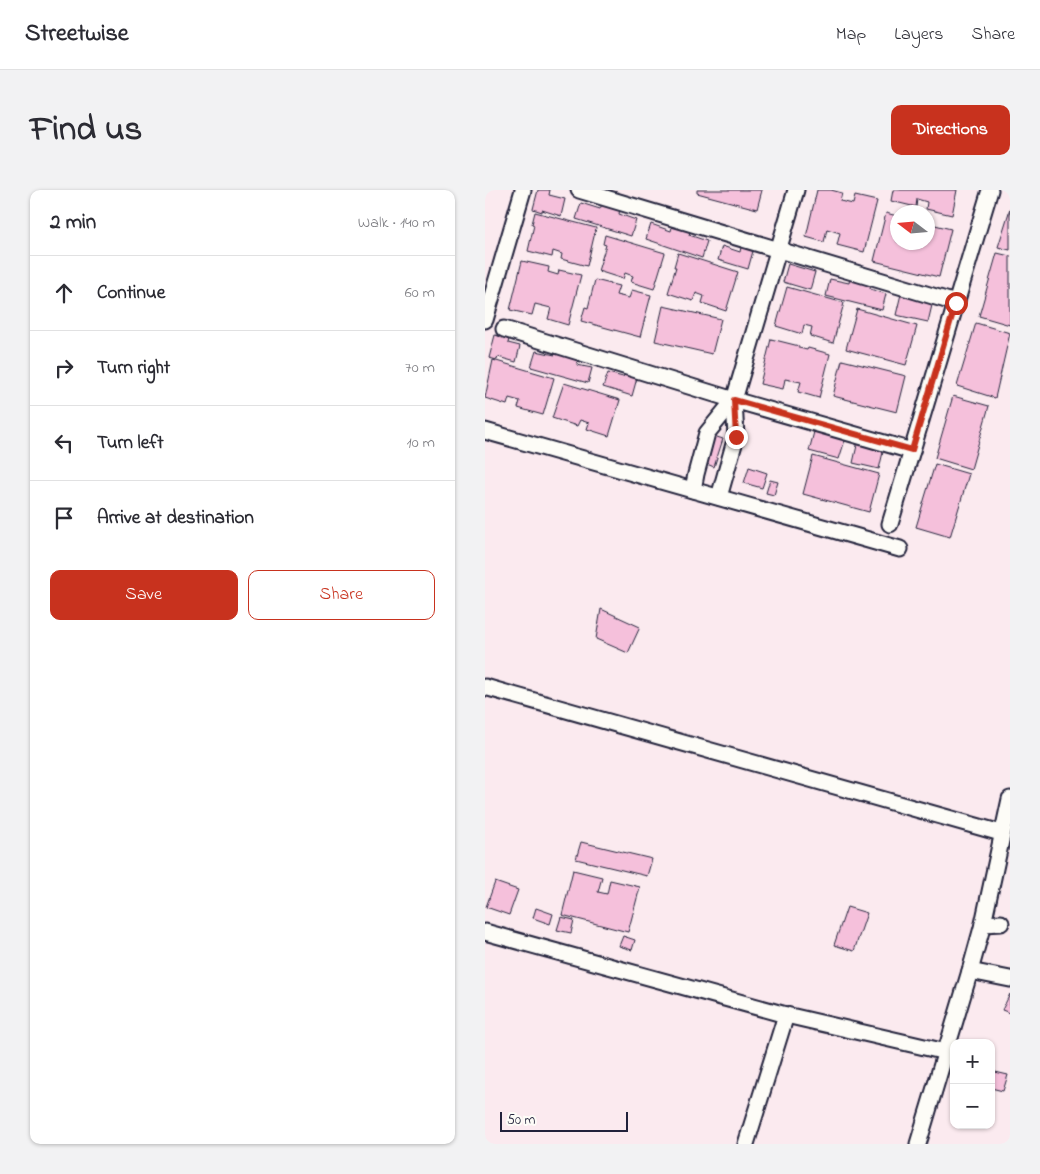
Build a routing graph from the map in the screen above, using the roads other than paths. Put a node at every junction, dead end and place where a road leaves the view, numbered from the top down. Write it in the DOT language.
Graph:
graph roads {
  1 [pos="523,190"];
  2 [pos="579,190"];
  3 [pos="796,190"];
  4 [pos="990,190"];
  5 [pos="778,250"];
  6 [pos="956,303"];
  7 [pos="485,320"];
  8 [pos="504,329"];
  9 [pos="734,400"];
  10 [pos="485,431"];
  11 [pos="912,450"];
  12 [pos="693,490"];
  13 [pos="719,497"];
  14 [pos="890,524"];
  15 [pos="900,549"];
  16 [pos="485,687"];
  17 [pos="1010,799"];
  18 [pos="1001,833"];
  19 [pos="1001,923"];
  20 [pos="983,924"];
  21 [pos="485,932"];
  22 [pos="970,971"];
  23 [pos="1010,979"];
  24 [pos="786,1015"];
  25 [pos="946,1052"];
  26 [pos="746,1144"];
  27 [pos="918,1144"];
  1 -- 7 [label="street"];
  2 -- 5 [label="street"];
  3 -- 5 [label="street"];
  4 -- 6 [label="street"];
  5 -- 6 [label="street"];
  5 -- 9 [label="street"];
  6 -- 11 [label="street"];
  8 -- 9 [label="street"];
  9 -- 11 [label="street"];
  9 -- 12 [label="street"];
  9 -- 13 [label="street"];
  10 -- 12 [label="street"];
  11 -- 14 [label="street"];
  12 -- 13 [label="street"];
  13 -- 15 [label="street"];
  16 -- 18 [label="street"];
  17 -- 18 [label="street"];
  18 -- 20 [label="street"];
  19 -- 20 [label="street"];
  20 -- 22 [label="street"];
  21 -- 24 [label="street"];
  22 -- 23 [label="street"];
  22 -- 25 [label="street"];
  24 -- 25 [label="street"];
  24 -- 26 [label="street"];
  25 -- 27 [label="street"];
}
